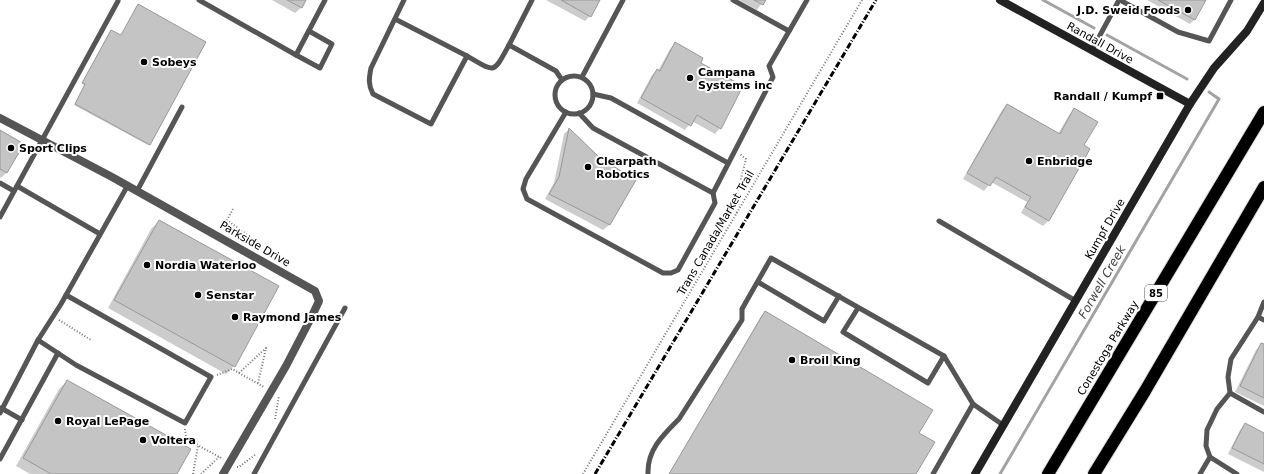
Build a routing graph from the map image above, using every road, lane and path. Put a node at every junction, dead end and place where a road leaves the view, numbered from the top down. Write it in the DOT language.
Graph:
graph roads {
  1 [pos="199,0"];
  2 [pos="325,0"];
  3 [pos="404,0"];
  4 [pos="532,0"];
  5 [pos="623,0"];
  6 [pos="733,0"];
  7 [pos="807,0"];
  8 [pos="862,0"];
  9 [pos="1000,0"];
  10 [pos="1120,0"];
  11 [pos="1231,0"];
  12 [pos="118,1"];
  13 [pos="1264,3"];
  14 [pos="395,19"];
  15 [pos="309,31"];
  16 [pos="789,31"];
  17 [pos="510,45"];
  18 [pos="1092,50"];
  19 [pos="296,55"];
  20 [pos="466,56"];
  21 [pos="582,77"];
  22 [pos="562,80"];
  23 [pos="593,94"];
  24 [pos="1190,104"];
  25 [pos="182,108"];
  26 [pos="566,112"];
  27 [pos="1264,112"];
  28 [pos="578,113"];
  29 [pos="0,118"];
  30 [pos="42,140"];
  31 [pos="735,150"];
  32 [pos="728,163"];
  33 [pos="0,183"];
  34 [pos="128,185"];
  35 [pos="1264,187"];
  36 [pos="16,188"];
  37 [pos="137,191"];
  38 [pos="713,193"];
  39 [pos="233,209"];
  40 [pos="737,213"];
  41 [pos="0,217"];
  42 [pos="939,221"];
  43 [pos="100,234"];
  44 [pos="258,250"];
  45 [pos="758,282"];
  46 [pos="66,295"];
  47 [pos="839,296"];
  48 [pos="1076,300"];
  49 [pos="1264,302"];
  50 [pos="345,308"];
  51 [pos="858,308"];
  52 [pos="53,316"];
  53 [pos="1258,317"];
  54 [pos="1264,320"];
  55 [pos="38,340"];
  56 [pos="91,340"];
  57 [pos="58,353"];
  58 [pos="944,356"];
  59 [pos="239,373"];
  60 [pos="212,377"];
  61 [pos="258,383"];
  62 [pos="264,387"];
  63 [pos="277,393"];
  64 [pos="1230,393"];
  65 [pos="973,404"];
  66 [pos="1,410"];
  67 [pos="1264,412"];
  68 [pos="275,419"];
  69 [pos="22,420"];
  70 [pos="185,423"];
  71 [pos="1003,425"];
  72 [pos="272,442"];
  73 [pos="198,445"];
  74 [pos="219,457"];
  75 [pos="1210,457"];
  76 [pos="0,459"];
  77 [pos="224,460"];
  78 [pos="236,466"];
  79 [pos="193,474"];
  80 [pos="201,474"];
  81 [pos="223,474"];
  82 [pos="254,474"];
  83 [pos="583,474"];
  84 [pos="648,474"];
  85 [pos="933,474"];
  86 [pos="975,474"];
  87 [pos="1048,474"];
  88 [pos="1094,474"];
  89 [pos="1200,474"];
  90 [pos="1237,474"];
  1 -- 19 [label="lane"];
  2 -- 15 [label="lane"];
  3 -- 14 [label="lane"];
  4 -- 17 [label="lane"];
  5 -- 21 [label="lane"];
  6 -- 16 [label="lane"];
  7 -- 16 [label="lane"];
  8 -- 40 [label="path, Trans Canada/Market Trail"];
  9 -- 18 [label="street, Randall Drive"];
  10 -- 11 [label="lane"];
  10 -- 18 [label="lane"];
  12 -- 30 [label="lane"];
  13 -- 24 [label="street, Kumpf Drive"];
  14 -- 20 [label="lane"];
  14 -- 20 [label="lane"];
  15 -- 19 [label="lane"];
  15 -- 19 [label="lane"];
  16 -- 31 [label="lane"];
  17 -- 20 [label="lane"];
  17 -- 22 [label="lane"];
  18 -- 24 [label="street, Randall Drive"];
  21 -- 22 [label="lane"];
  21 -- 23 [label="lane"];
  22 -- 26 [label="lane"];
  23 -- 28 [label="lane"];
  23 -- 32 [label="lane"];
  24 -- 48 [label="street, Kumpf Drive"];
  25 -- 37 [label="lane"];
  26 -- 28 [label="lane"];
  26 -- 38 [label="lane"];
  27 -- 87 [label="highway, Conestoga Parkway / 85"];
  28 -- 38 [label="lane"];
  29 -- 30 [label="street, Parkside Drive"];
  30 -- 34 [label="street, Parkside Drive"];
  30 -- 36 [label="lane"];
  31 -- 32 [label="lane"];
  31 -- 40 [label="path"];
  32 -- 38 [label="lane"];
  33 -- 36 [label="lane"];
  34 -- 37 [label="street, Parkside Drive"];
  34 -- 43 [label="lane"];
  35 -- 88 [label="highway"];
  36 -- 41 [label="lane"];
  36 -- 43 [label="lane"];
  37 -- 81 [label="street, Parkside Drive"];
  39 -- 44 [label="path"];
  40 -- 83 [label="path, Trans Canada/Market Trail"];
  42 -- 48 [label="lane"];
  43 -- 46 [label="lane"];
  45 -- 47 [label="lane"];
  45 -- 47 [label="lane"];
  45 -- 84 [label="lane"];
  46 -- 52 [label="lane"];
  46 -- 60 [label="lane"];
  47 -- 51 [label="lane"];
  48 -- 71 [label="street, Kumpf Drive"];
  49 -- 53 [label="lane"];
  50 -- 72 [label="lane"];
  51 -- 58 [label="lane"];
  51 -- 58 [label="lane"];
  52 -- 55 [label="lane"];
  52 -- 56 [label="path"];
  53 -- 54 [label="lane"];
  53 -- 64 [label="lane"];
  55 -- 57 [label="lane"];
  55 -- 66 [label="lane"];
  57 -- 69 [label="lane"];
  57 -- 70 [label="lane"];
  58 -- 65 [label="lane"];
  59 -- 60 [label="path"];
  59 -- 61 [label="path"];
  59 -- 61 [label="path"];
  60 -- 70 [label="lane"];
  61 -- 62 [label="path"];
  63 -- 68 [label="path"];
  64 -- 67 [label="lane"];
  64 -- 75 [label="lane"];
  65 -- 71 [label="lane"];
  65 -- 85 [label="lane"];
  66 -- 69 [label="lane"];
  69 -- 76 [label="lane"];
  70 -- 73 [label="path"];
  71 -- 86 [label="street, Kumpf Drive"];
  72 -- 78 [label="path"];
  72 -- 82 [label="lane"];
  73 -- 74 [label="path"];
  73 -- 79 [label="path"];
  74 -- 77 [label="path"];
  74 -- 80 [label="path"];
  75 -- 89 [label="lane"];
  75 -- 90 [label="lane"];
}
